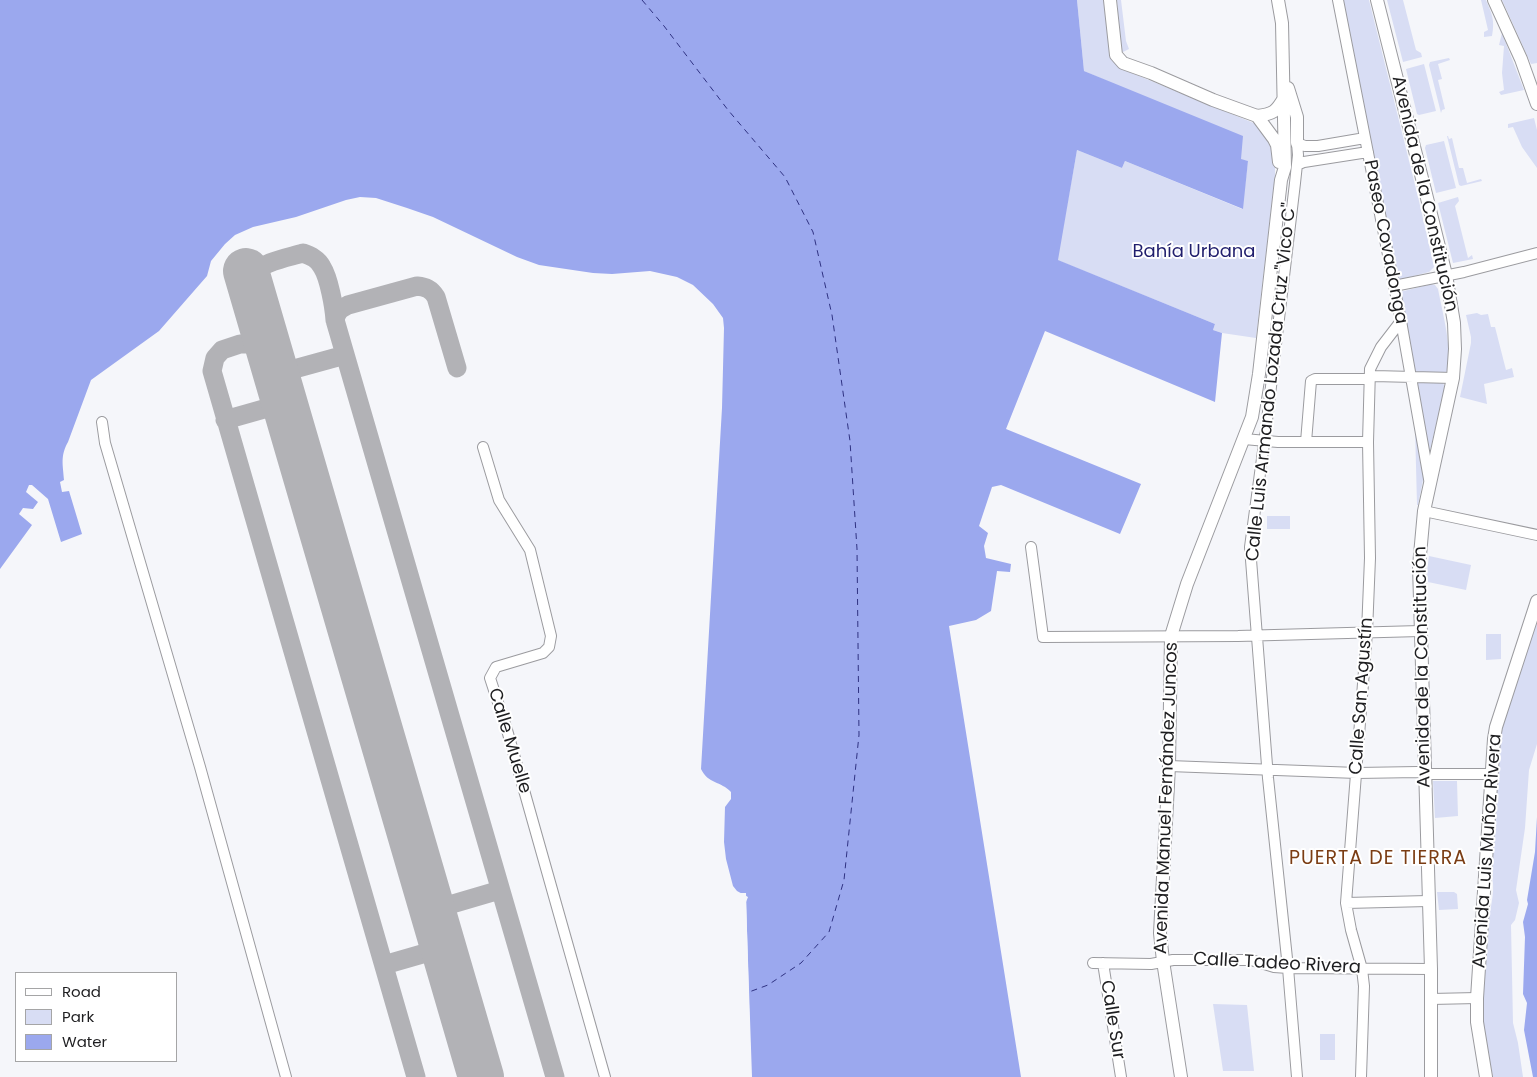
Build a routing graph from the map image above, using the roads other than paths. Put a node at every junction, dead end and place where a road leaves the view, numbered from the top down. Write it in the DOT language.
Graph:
graph roads {
  1 [pos="1110,0"];
  2 [pos="1278,0"];
  3 [pos="1338,0"];
  4 [pos="1377,0"];
  5 [pos="1494,0"];
  6 [pos="1283,74"];
  7 [pos="1284,98"];
  8 [pos="1537,104"];
  9 [pos="1257,116"];
  10 [pos="1365,138"];
  11 [pos="1291,144"];
  12 [pos="1368,152"];
  13 [pos="1296,166"];
  14 [pos="1281,180"];
  15 [pos="1537,253"];
  16 [pos="1446,275"];
  17 [pos="1394,286"];
  18 [pos="1401,321"];
  19 [pos="1411,377"];
  20 [pos="1370,378"];
  21 [pos="1453,378"];
  22 [pos="102,422"];
  23 [pos="1244,439"];
  24 [pos="1265,441"];
  25 [pos="1306,442"];
  26 [pos="1368,442"];
  27 [pos="483,446"];
  28 [pos="1430,484"];
  29 [pos="1424,511"];
  30 [pos="1537,535"];
  31 [pos="1031,548"];
  32 [pos="1537,602"];
  33 [pos="1420,631"];
  34 [pos="1368,632"];
  35 [pos="1257,635"];
  36 [pos="1171,636"];
  37 [pos="1169,766"];
  38 [pos="1268,770"];
  39 [pos="1357,773"];
  40 [pos="1424,774"];
  41 [pos="1492,774"];
  42 [pos="1428,901"];
  43 [pos="1346,903"];
  44 [pos="1163,961"];
  45 [pos="1098,963"];
  46 [pos="1288,968"];
  47 [pos="1362,968"];
  48 [pos="1431,969"];
  49 [pos="1477,998"];
  50 [pos="1431,999"];
  51 [pos="286,1077"];
  52 [pos="605,1077"];
  53 [pos="1120,1077"];
  54 [pos="1181,1077"];
  55 [pos="1296,1077"];
  56 [pos="1362,1077"];
  57 [pos="1431,1077"];
  58 [pos="1486,1077"];
  1 -- 9 [label="main road"];
  2 -- 6 [label="main road"];
  3 -- 10 [label="street, Paseo Covadonga"];
  4 -- 16 [label="main road, Avenida de la Constitución"];
  5 -- 8 [label="main road"];
  6 -- 7 [label="main road"];
  6 -- 11 [label="main road"];
  7 -- 9 [label="main road"];
  7 -- 11 [label="main road"];
  9 -- 11 [label="street"];
  9 -- 14 [label="main road"];
  10 -- 11 [label="street"];
  10 -- 12 [label="street, Paseo Covadonga"];
  11 -- 13 [label="street"];
  11 -- 14 [label="main road, Avenida Manuel Fernández Juncos"];
  12 -- 13 [label="street"];
  12 -- 17 [label="street, Paseo Covadonga"];
  13 -- 24 [label="street, Calle Luis Armando Lozada Cruz \"Vico C\""];
  14 -- 23 [label="main road, Avenida Manuel Fernández Juncos"];
  15 -- 16 [label="street"];
  16 -- 17 [label="street"];
  16 -- 21 [label="main road, Avenida de la Constitución"];
  17 -- 18 [label="street, Paseo Covadonga"];
  18 -- 19 [label="street, Paseo Covadonga"];
  18 -- 20 [label="street, Calle San Agustín"];
  19 -- 20 [label="street"];
  19 -- 21 [label="street"];
  19 -- 28 [label="street, Paseo Covadonga"];
  20 -- 25 [label="street"];
  20 -- 26 [label="street, Calle San Agustín"];
  21 -- 28 [label="main road, Avenida de la Constitución"];
  22 -- 51 [label="street"];
  23 -- 24 [label="street"];
  23 -- 36 [label="main road, Avenida Manuel Fernández Juncos"];
  24 -- 25 [label="street"];
  24 -- 35 [label="street, Calle Luis Armando Lozada Cruz \"Vico C\""];
  25 -- 26 [label="street"];
  26 -- 34 [label="street, Calle San Agustín"];
  27 -- 52 [label="street, Calle Muelle"];
  28 -- 29 [label="main road, Avenida de la Constitución"];
  29 -- 30 [label="street"];
  29 -- 33 [label="main road, Avenida de la Constitución"];
  31 -- 36 [label="street"];
  32 -- 41 [label="main road, Avenida Luis Muñoz Rivera"];
  33 -- 34 [label="street"];
  33 -- 40 [label="main road, Avenida de la Constitución"];
  34 -- 35 [label="street"];
  34 -- 39 [label="street, Calle San Agustín"];
  35 -- 36 [label="street"];
  35 -- 38 [label="street, Calle Luis Armando Lozada Cruz \"Vico C\""];
  36 -- 37 [label="main road, Avenida Manuel Fernández Juncos"];
  37 -- 38 [label="street"];
  37 -- 44 [label="main road, Avenida Manuel Fernández Juncos"];
  38 -- 39 [label="street"];
  38 -- 46 [label="street, Calle Luis Armando Lozada Cruz \"Vico C\""];
  39 -- 40 [label="street"];
  39 -- 43 [label="street, Calle San Agustín"];
  40 -- 41 [label="street"];
  40 -- 42 [label="main road, Avenida de la Constitución"];
  41 -- 49 [label="main road, Avenida Luis Muñoz Rivera"];
  42 -- 43 [label="street"];
  42 -- 48 [label="main road, Avenida de la Constitución"];
  43 -- 47 [label="street, Calle San Agustín"];
  44 -- 45 [label="street, Calle Tadeo Rivera"];
  44 -- 46 [label="street, Calle Tadeo Rivera"];
  44 -- 54 [label="main road, Avenida Manuel Fernández Juncos"];
  45 -- 53 [label="street, Calle Sur"];
  46 -- 47 [label="street, Calle Tadeo Rivera"];
  46 -- 55 [label="street, Calle Luis Armando Lozada Cruz \"Vico C\""];
  47 -- 48 [label="street, Calle Tadeo Rivera"];
  47 -- 56 [label="street, Calle San Agustín"];
  48 -- 50 [label="main road, Avenida de la Constitución"];
  49 -- 50 [label="street"];
  49 -- 58 [label="main road, Avenida Luis Muñoz Rivera"];
  50 -- 57 [label="main road, Avenida de la Constitución"];
}
